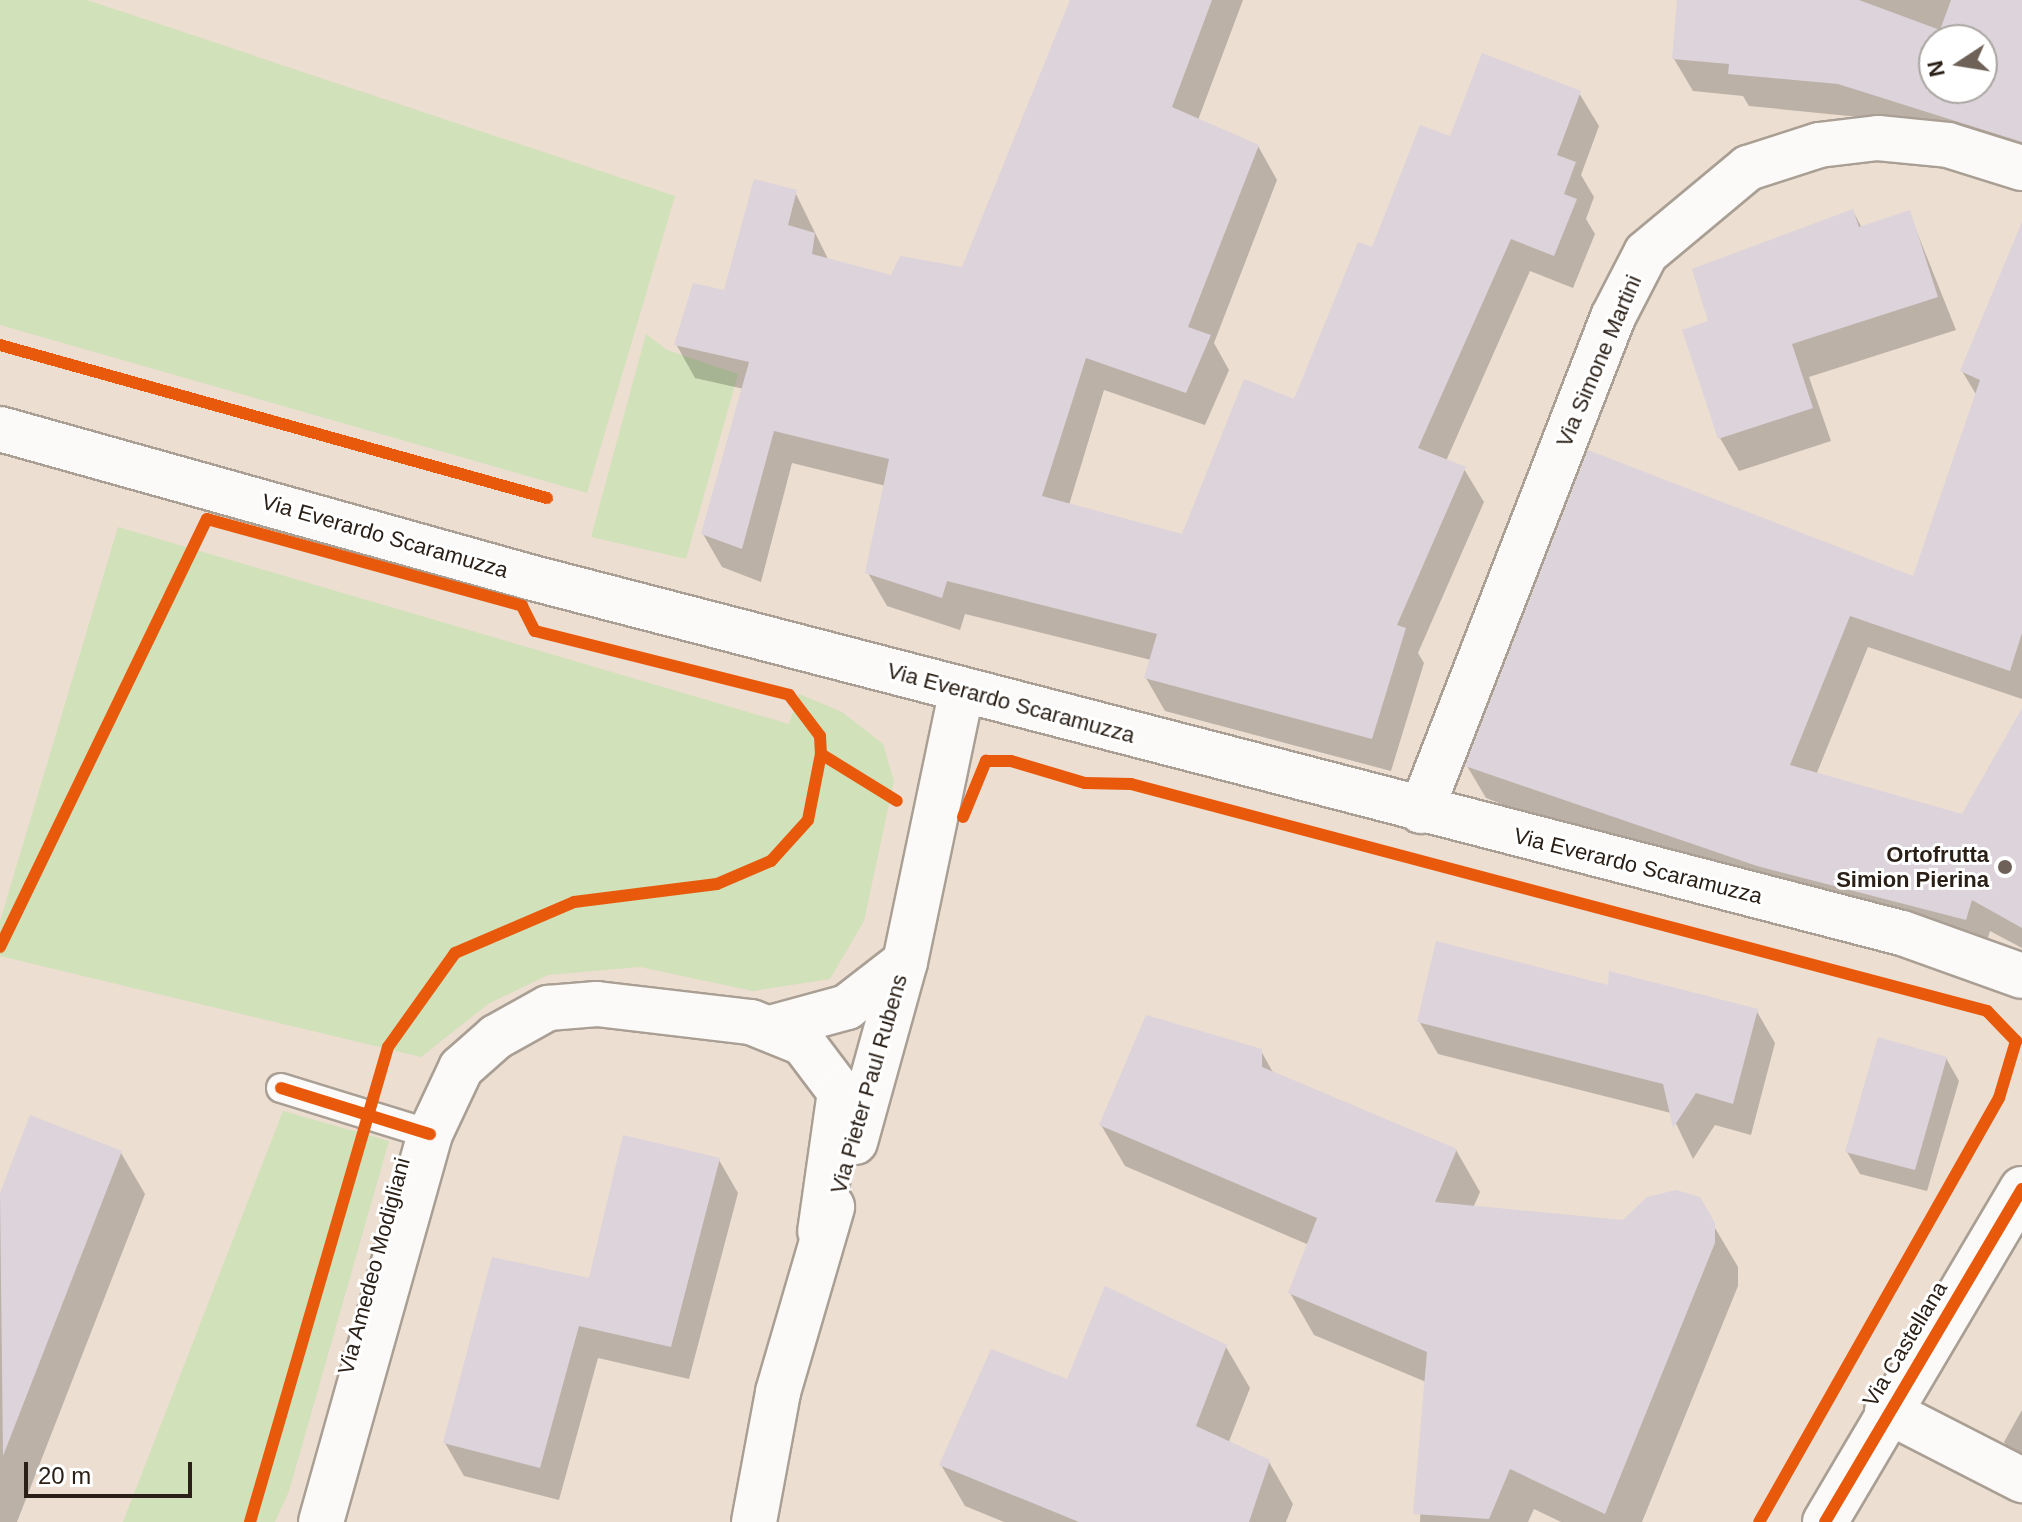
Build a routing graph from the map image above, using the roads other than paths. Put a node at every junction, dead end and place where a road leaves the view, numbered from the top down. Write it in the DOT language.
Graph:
graph roads {
  1 [pos="2022,168"];
  2 [pos="0,429"];
  3 [pos="962,690"];
  4 [pos="1421,811"];
  5 [pos="905,962"];
  6 [pos="2022,976"];
  7 [pos="774,1027"];
  8 [pos="281,1088"];
  9 [pos="430,1134"];
  10 [pos="2022,1189"];
  11 [pos="820,1232"];
  12 [pos="1887,1411"];
  13 [pos="2022,1480"];
  14 [pos="321,1522"];
  15 [pos="754,1522"];
  16 [pos="1825,1522"];
  1 -- 4 [label="street, Via Simone Martini"];
  2 -- 3 [label="street, Via Everardo Scaramuzza"];
  3 -- 4 [label="street, Via Everardo Scaramuzza"];
  3 -- 5 [label="street, Via Pieter Paul Rubens"];
  4 -- 6 [label="street, Via Everardo Scaramuzza"];
  5 -- 7 [label="street, Via Amedeo Modigliani"];
  5 -- 11 [label="street, Via Pieter Paul Rubens"];
  7 -- 9 [label="street, Via Amedeo Modigliani"];
  7 -- 11 [label="street, Via Amedeo Modigliani"];
  8 -- 9 [label="lane"];
  9 -- 14 [label="street, Via Amedeo Modigliani"];
  10 -- 12 [label="street, Via Castellana"];
  11 -- 15 [label="street, Via Pieter Paul Rubens"];
  12 -- 13 [label="street"];
  12 -- 16 [label="street, Via Castellana"];
}
